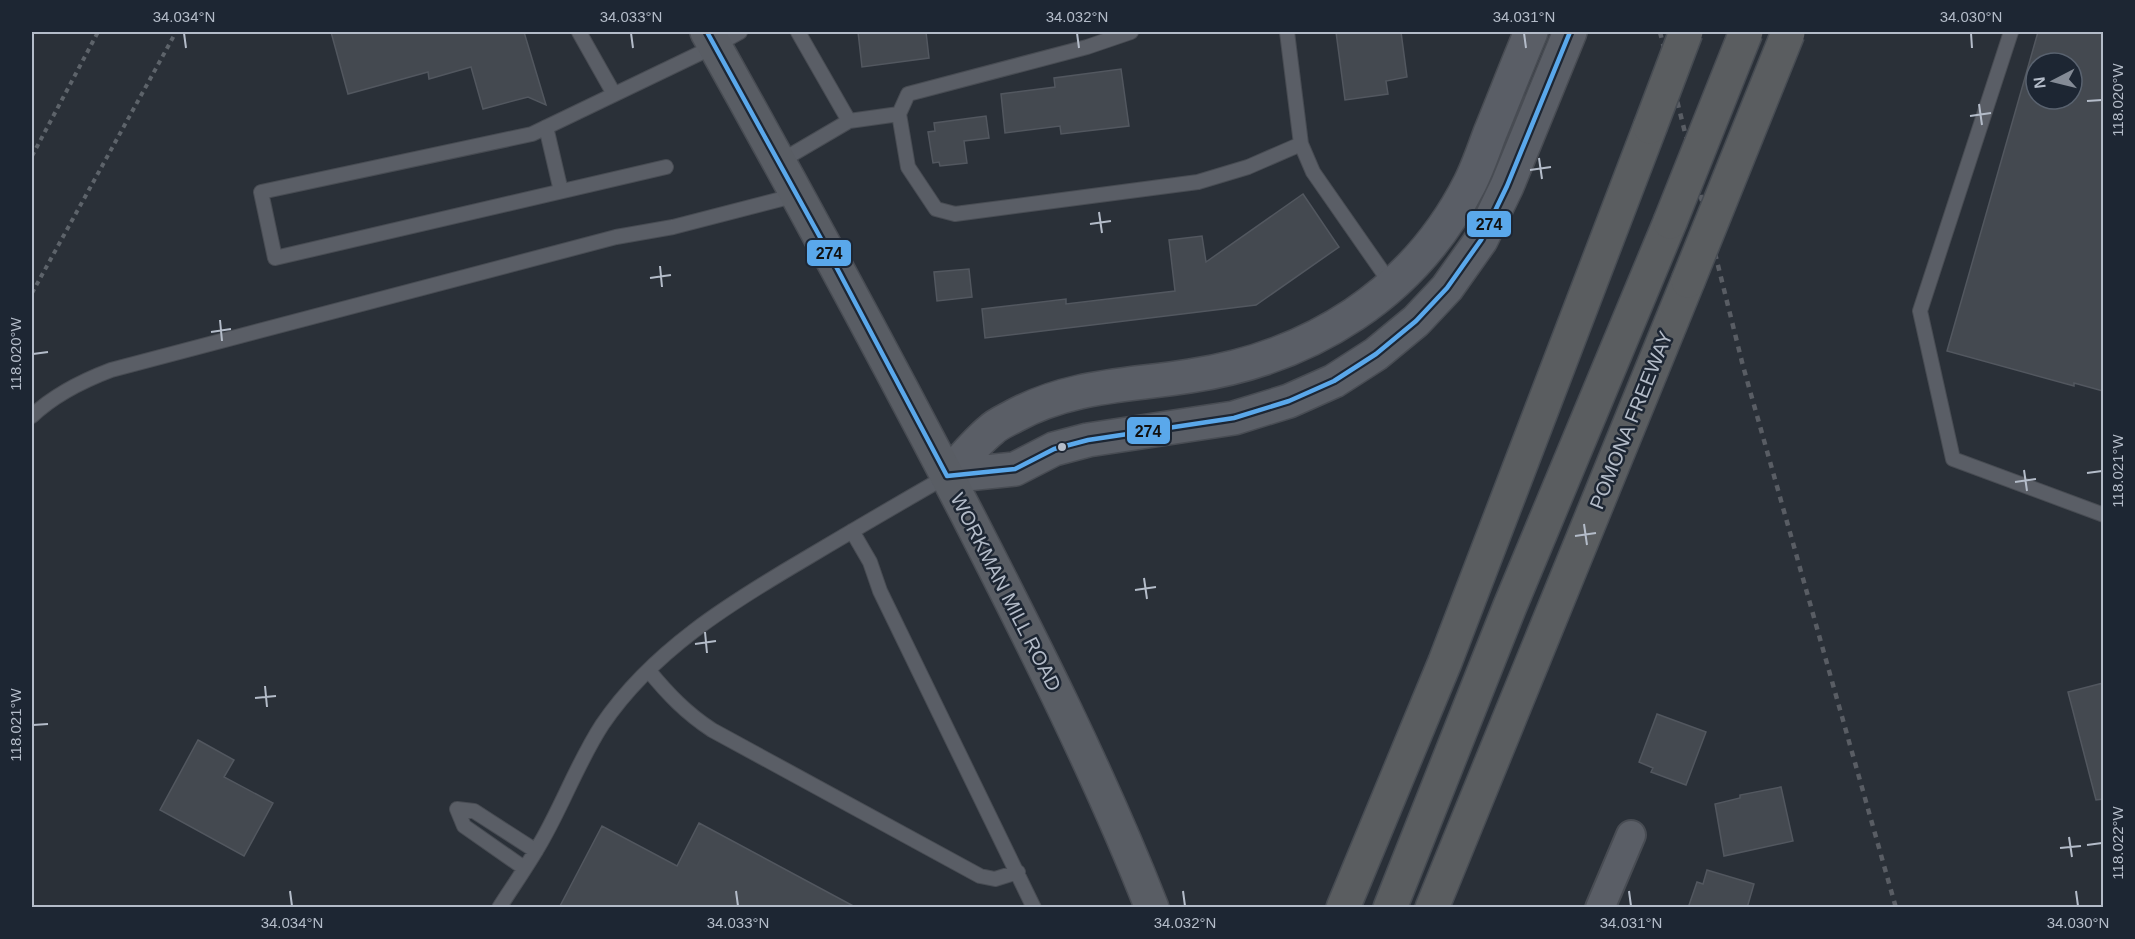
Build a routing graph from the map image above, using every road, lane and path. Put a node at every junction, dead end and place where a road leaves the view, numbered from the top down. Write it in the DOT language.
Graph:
graph roads {
  1 [pos="98,32"];
  2 [pos="176,32"];
  3 [pos="579,32"];
  4 [pos="798,32"];
  5 [pos="1131,32"];
  6 [pos="1287,32"];
  7 [pos="1531,32"];
  8 [pos="1570,32"];
  9 [pos="1686,32"];
  10 [pos="1746,32"];
  11 [pos="1789,32"];
  12 [pos="2011,32"];
  13 [pos="721,36"];
  14 [pos="614,94"];
  15 [pos="899,114"];
  16 [pos="849,121"];
  17 [pos="546,127"];
  18 [pos="1301,144"];
  19 [pos="32,156"];
  20 [pos="779,162"];
  21 [pos="666,167"];
  22 [pos="561,191"];
  23 [pos="797,195"];
  24 [pos="1392,286"];
  25 [pos="32,292"];
  26 [pos="32,416"];
  27 [pos="947,476"];
  28 [pos="2103,515"];
  29 [pos="852,531"];
  30 [pos="1445,662"];
  31 [pos="649,670"];
  32 [pos="1631,836"];
  33 [pos="536,851"];
  34 [pos="525,868"];
  35 [pos="1018,872"];
  36 [pos="499,908"];
  37 [pos="1035,908"];
  38 [pos="1152,908"];
  39 [pos="1319,908"];
  40 [pos="1343,908"];
  41 [pos="1390,908"];
  42 [pos="1432,908"];
  43 [pos="1600,908"];
  1 -- 19 [label="path"];
  2 -- 25 [label="path"];
  3 -- 14 [label="lane"];
  4 -- 16 [label="lane"];
  5 -- 15 [label="lane"];
  6 -- 18 [label="lane"];
  7 -- 24 [label="street"];
  8 -- 27 [label="street"];
  9 -- 30 [label="highway, bridge"];
  10 -- 41 [label="highway, bridge"];
  11 -- 42 [label="highway, POMONA FREEWAY, bridge"];
  12 -- 28 [label="lane"];
  13 -- 14 [label="lane"];
  13 -- 20 [label="main road, WORKMAN MILL ROAD"];
  14 -- 17 [label="lane"];
  15 -- 16 [label="lane"];
  15 -- 18 [label="lane"];
  16 -- 20 [label="lane"];
  17 -- 22 [label="lane"];
  17 -- 22 [label="lane"];
  18 -- 24 [label="lane"];
  20 -- 23 [label="main road, WORKMAN MILL ROAD"];
  21 -- 22 [label="lane"];
  23 -- 26 [label="lane"];
  23 -- 27 [label="main road, WORKMAN MILL ROAD"];
  24 -- 27 [label="street"];
  27 -- 29 [label="lane"];
  27 -- 38 [label="main road, WORKMAN MILL ROAD"];
  29 -- 31 [label="lane"];
  29 -- 35 [label="lane"];
  30 -- 39 [label="highway"];
  30 -- 40 [label="highway"];
  31 -- 33 [label="lane"];
  31 -- 35 [label="lane"];
  32 -- 43 [label="street"];
  33 -- 34 [label="lane"];
  33 -- 34 [label="lane"];
  34 -- 36 [label="lane"];
  35 -- 37 [label="lane"];
}
